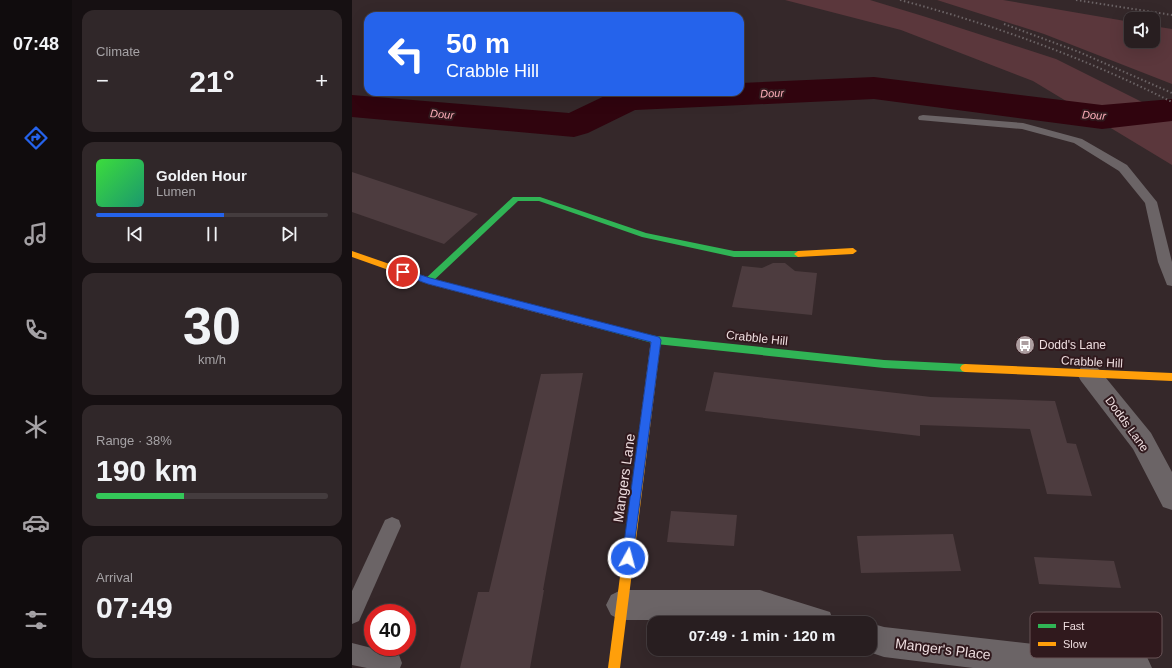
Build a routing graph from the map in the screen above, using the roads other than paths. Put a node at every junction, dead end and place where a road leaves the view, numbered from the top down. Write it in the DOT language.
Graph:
graph roads {
  1 [pos="923,118"];
  2 [pos="853,251"];
  3 [pos="352,254"];
  4 [pos="428,281"];
  5 [pos="1172,281"];
  6 [pos="656,340"];
  7 [pos="1089,374"];
  8 [pos="1172,377"];
  9 [pos="1172,498"];
  10 [pos="392,526"];
  11 [pos="621,605"];
  12 [pos="352,614"];
  13 [pos="797,616"];
  14 [pos="877,640"];
  15 [pos="352,654"];
  16 [pos="389,668"];
  17 [pos="614,668"];
  18 [pos="1136,668"];
  1 -- 5 [label="lane"];
  2 -- 4 [label="main road"];
  3 -- 4 [label="main road, Crabble Hill"];
  4 -- 6 [label="main road, Crabble Hill"];
  6 -- 7 [label="main road, Crabble Hill"];
  6 -- 11 [label="main road, Mangers Lane"];
  7 -- 8 [label="main road, Crabble Hill"];
  7 -- 9 [label="street, Dodds Lane"];
  10 -- 12 [label="lane"];
  11 -- 13 [label="street"];
  11 -- 17 [label="main road, Mangers Lane"];
  14 -- 18 [label="street, Manger's Place"];
  15 -- 16 [label="lane"];
}
